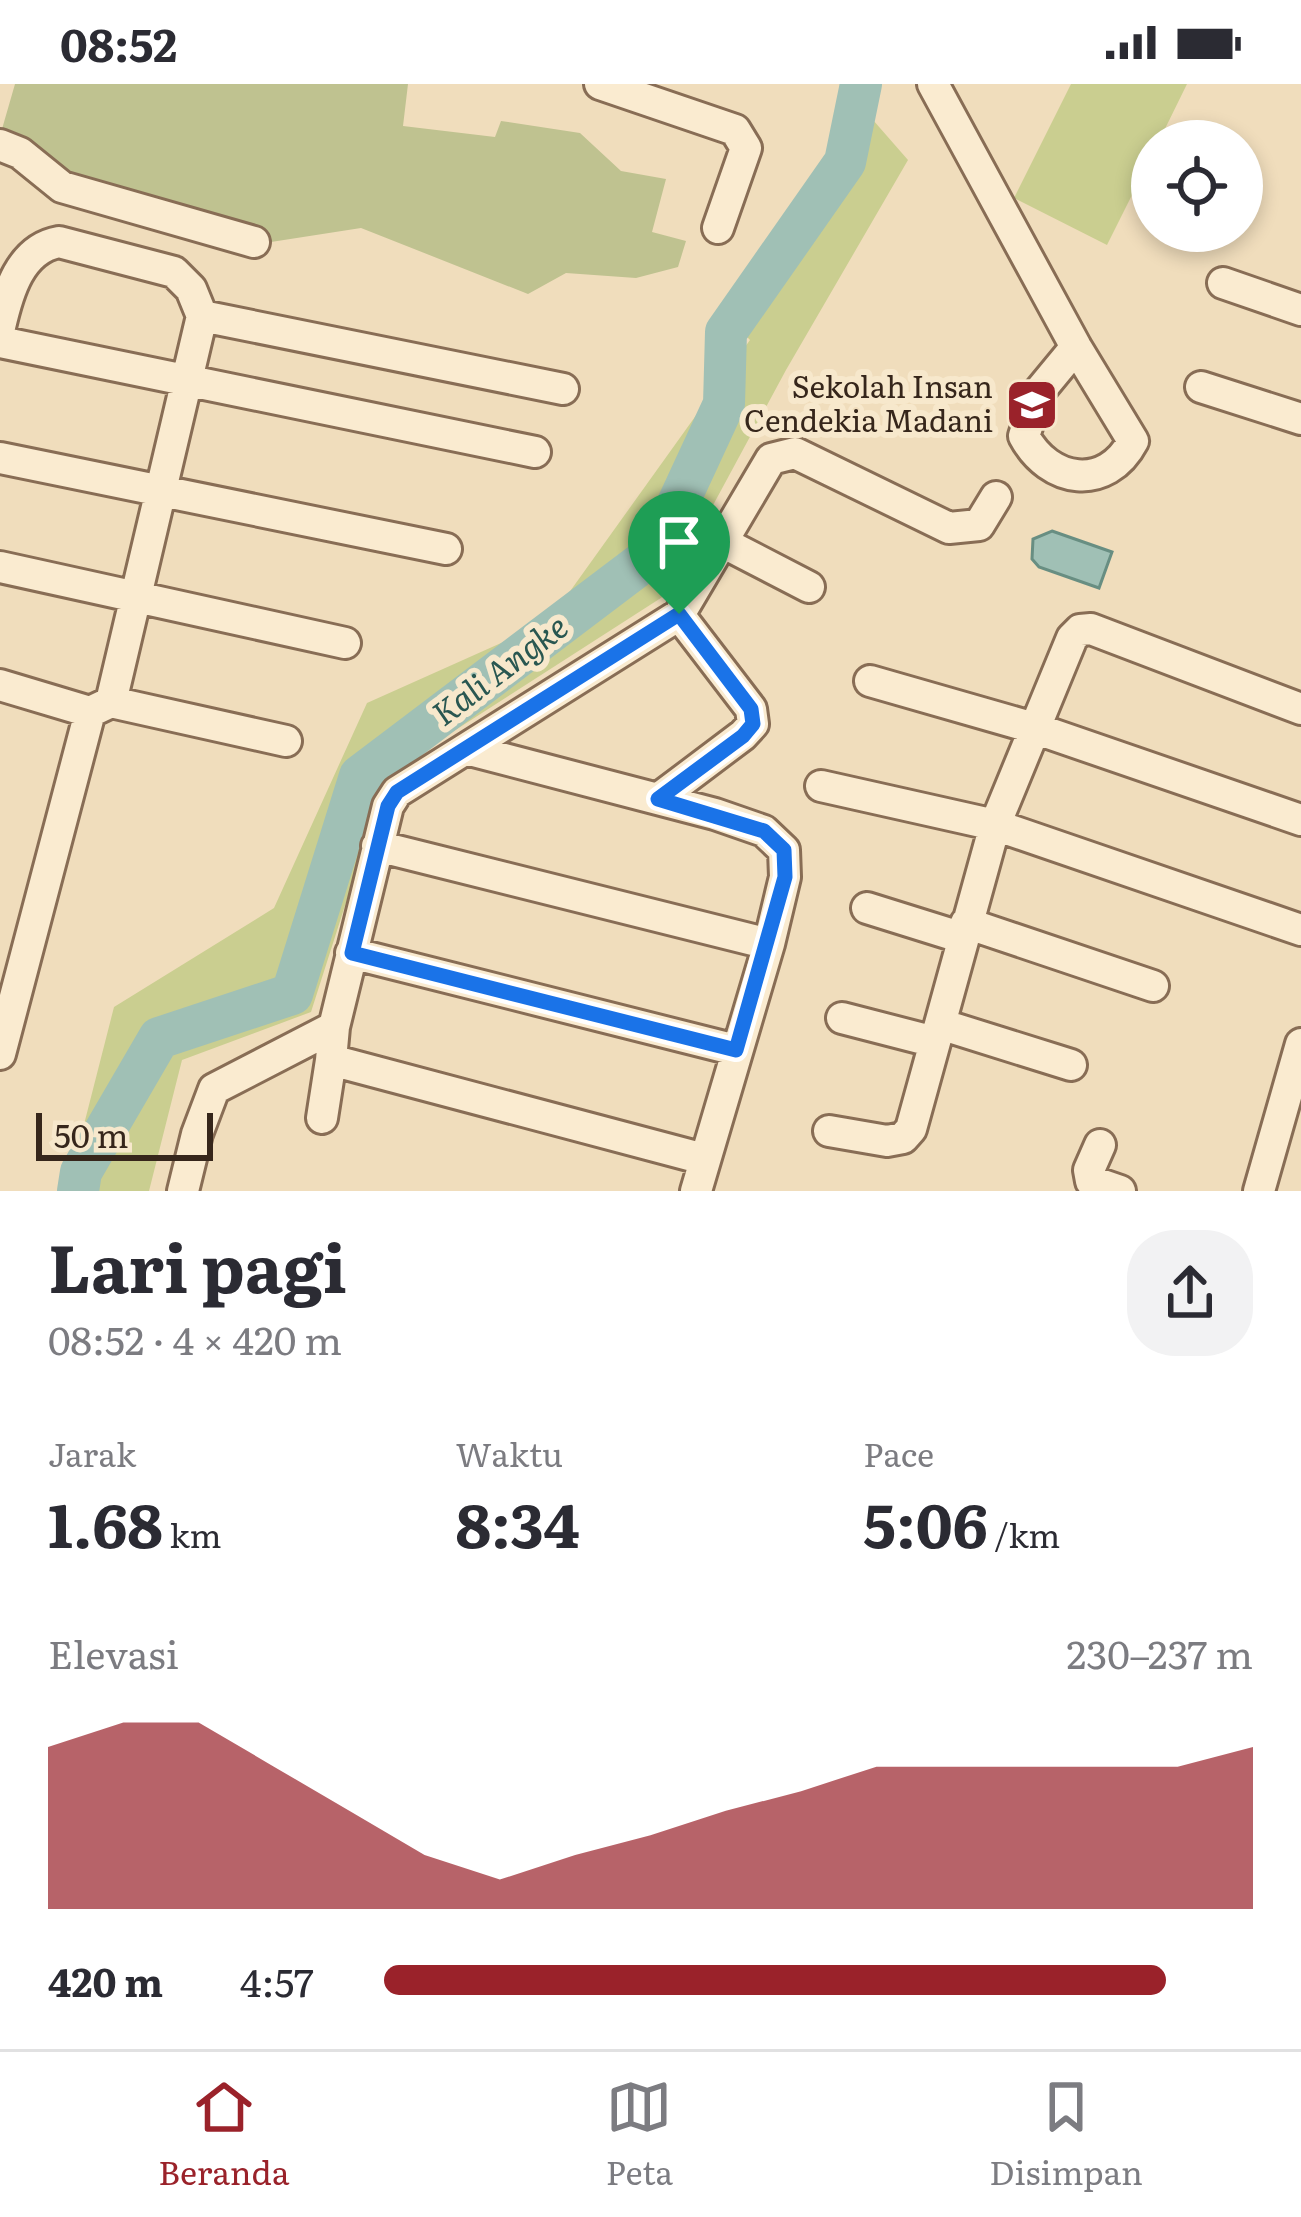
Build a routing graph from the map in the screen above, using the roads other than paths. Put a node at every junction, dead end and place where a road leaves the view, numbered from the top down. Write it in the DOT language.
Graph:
graph roads {
  1 [pos="600,84"];
  2 [pos="933,84"];
  3 [pos="0,145"];
  4 [pos="718,228"];
  5 [pos="254,242"];
  6 [pos="1223,283"];
  7 [pos="1301,310"];
  8 [pos="202,316"];
  9 [pos="0,327"];
  10 [pos="0,342"];
  11 [pos="1076,346"];
  12 [pos="187,382"];
  13 [pos="1201,387"];
  14 [pos="563,389"];
  15 [pos="1301,419"];
  16 [pos="535,452"];
  17 [pos="0,458"];
  18 [pos="160,492"];
  19 [pos="996,497"];
  20 [pos="722,542"];
  21 [pos="446,549"];
  22 [pos="0,567"];
  23 [pos="809,587"];
  24 [pos="136,596"];
  25 [pos="679,614"];
  26 [pos="345,643"];
  27 [pos="870,681"];
  28 [pos="0,685"];
  29 [pos="100,707"];
  30 [pos="1301,709"];
  31 [pos="1034,728"];
  32 [pos="286,741"];
  33 [pos="466,749"];
  34 [pos="821,786"];
  35 [pos="658,799"];
  36 [pos="1301,820"];
  37 [pos="995,825"];
  38 [pos="377,846"];
  39 [pos="867,908"];
  40 [pos="1301,930"];
  41 [pos="964,931"];
  42 [pos="15,934"];
  43 [pos="769,944"];
  44 [pos="352,953"];
  45 [pos="1153,986"];
  46 [pos="842,1018"];
  47 [pos="334,1027"];
  48 [pos="938,1033"];
  49 [pos="1301,1044"];
  50 [pos="1,1046"];
  51 [pos="736,1050"];
  52 [pos="331,1060"];
  53 [pos="1071,1065"];
  54 [pos="322,1118"];
  55 [pos="829,1132"];
  56 [pos="1100,1145"];
  57 [pos="704,1159"];
  58 [pos="183,1191"];
  59 [pos="696,1191"];
  60 [pos="1120,1191"];
  61 [pos="1259,1191"];
  1 -- 4 [label="street"];
  2 -- 11 [label="street"];
  3 -- 5 [label="street"];
  6 -- 7 [label="street"];
  8 -- 9 [label="street"];
  8 -- 12 [label="street"];
  8 -- 14 [label="street"];
  10 -- 12 [label="street"];
  12 -- 16 [label="street"];
  12 -- 18 [label="street"];
  13 -- 15 [label="street"];
  17 -- 18 [label="street"];
  18 -- 21 [label="street"];
  18 -- 24 [label="street"];
  19 -- 20 [label="street"];
  20 -- 23 [label="street"];
  20 -- 25 [label="street"];
  22 -- 24 [label="street"];
  24 -- 26 [label="street"];
  24 -- 29 [label="street"];
  25 -- 33 [label="street"];
  25 -- 35 [label="street"];
  27 -- 31 [label="street"];
  28 -- 29 [label="street"];
  29 -- 32 [label="street"];
  29 -- 42 [label="street"];
  30 -- 31 [label="street"];
  31 -- 36 [label="street"];
  31 -- 37 [label="street"];
  33 -- 35 [label="street"];
  33 -- 38 [label="street"];
  34 -- 37 [label="street"];
  35 -- 43 [label="street"];
  37 -- 40 [label="street"];
  37 -- 41 [label="street"];
  38 -- 43 [label="street"];
  38 -- 44 [label="street"];
  39 -- 41 [label="street"];
  41 -- 45 [label="street"];
  41 -- 48 [label="street"];
  42 -- 50 [label="street"];
  43 -- 51 [label="street"];
  44 -- 47 [label="street"];
  44 -- 51 [label="street"];
  46 -- 48 [label="street"];
  47 -- 52 [label="street"];
  47 -- 58 [label="street"];
  48 -- 53 [label="street"];
  48 -- 55 [label="street"];
  49 -- 61 [label="street"];
  51 -- 57 [label="street"];
  52 -- 54 [label="street"];
  52 -- 57 [label="street"];
  56 -- 60 [label="street"];
  57 -- 59 [label="street"];
}
